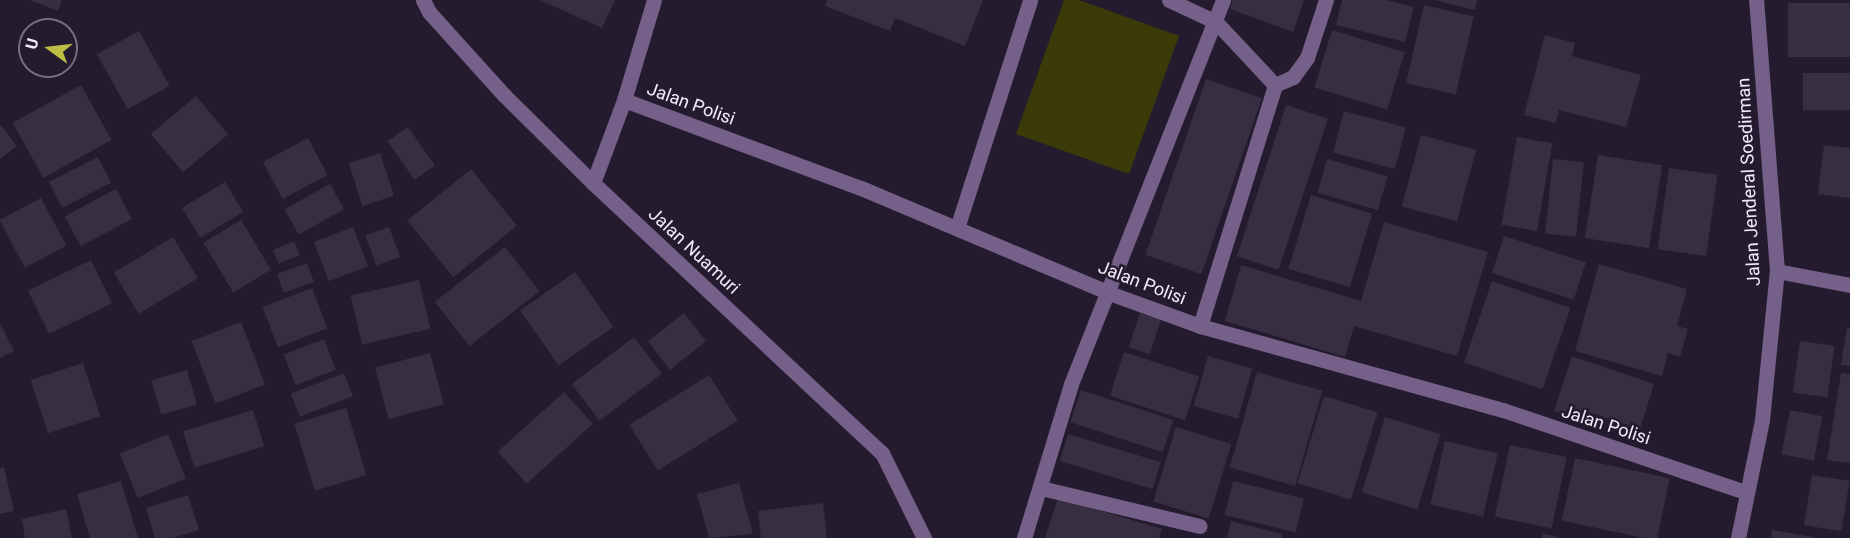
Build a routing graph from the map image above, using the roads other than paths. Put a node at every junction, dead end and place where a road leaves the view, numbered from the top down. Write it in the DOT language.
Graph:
graph roads {
  1 [pos="423,0"];
  2 [pos="654,0"];
  3 [pos="1030,0"];
  4 [pos="1169,0"];
  5 [pos="1223,0"];
  6 [pos="1326,0"];
  7 [pos="1756,0"];
  8 [pos="1216,22"];
  9 [pos="1275,85"];
  10 [pos="624,100"];
  11 [pos="593,183"];
  12 [pos="957,228"];
  13 [pos="1777,271"];
  14 [pos="1850,285"];
  15 [pos="1109,292"];
  16 [pos="1200,326"];
  17 [pos="1041,488"];
  18 [pos="1745,492"];
  19 [pos="1198,526"];
  20 [pos="924,538"];
  21 [pos="1024,538"];
  22 [pos="1737,538"];
  1 -- 11 [label="street, Jalan Nuamuri"];
  2 -- 10 [label="street"];
  3 -- 12 [label="street"];
  4 -- 8 [label="street"];
  5 -- 8 [label="street"];
  6 -- 9 [label="street"];
  7 -- 13 [label="street, Jalan Jenderal Soedirman"];
  8 -- 9 [label="street"];
  8 -- 15 [label="street"];
  9 -- 16 [label="street"];
  10 -- 11 [label="street, Jalan Polisi"];
  10 -- 12 [label="street, Jalan Polisi"];
  11 -- 20 [label="street, Jalan Nuamuri"];
  12 -- 15 [label="street, Jalan Polisi"];
  13 -- 14 [label="street"];
  13 -- 18 [label="street, Jalan Jenderal Soedirman"];
  15 -- 16 [label="street, Jalan Polisi"];
  15 -- 17 [label="street"];
  16 -- 18 [label="street, Jalan Polisi"];
  17 -- 19 [label="street"];
  17 -- 21 [label="street"];
  18 -- 22 [label="street, Jalan Jenderal Soedirman"];
}
